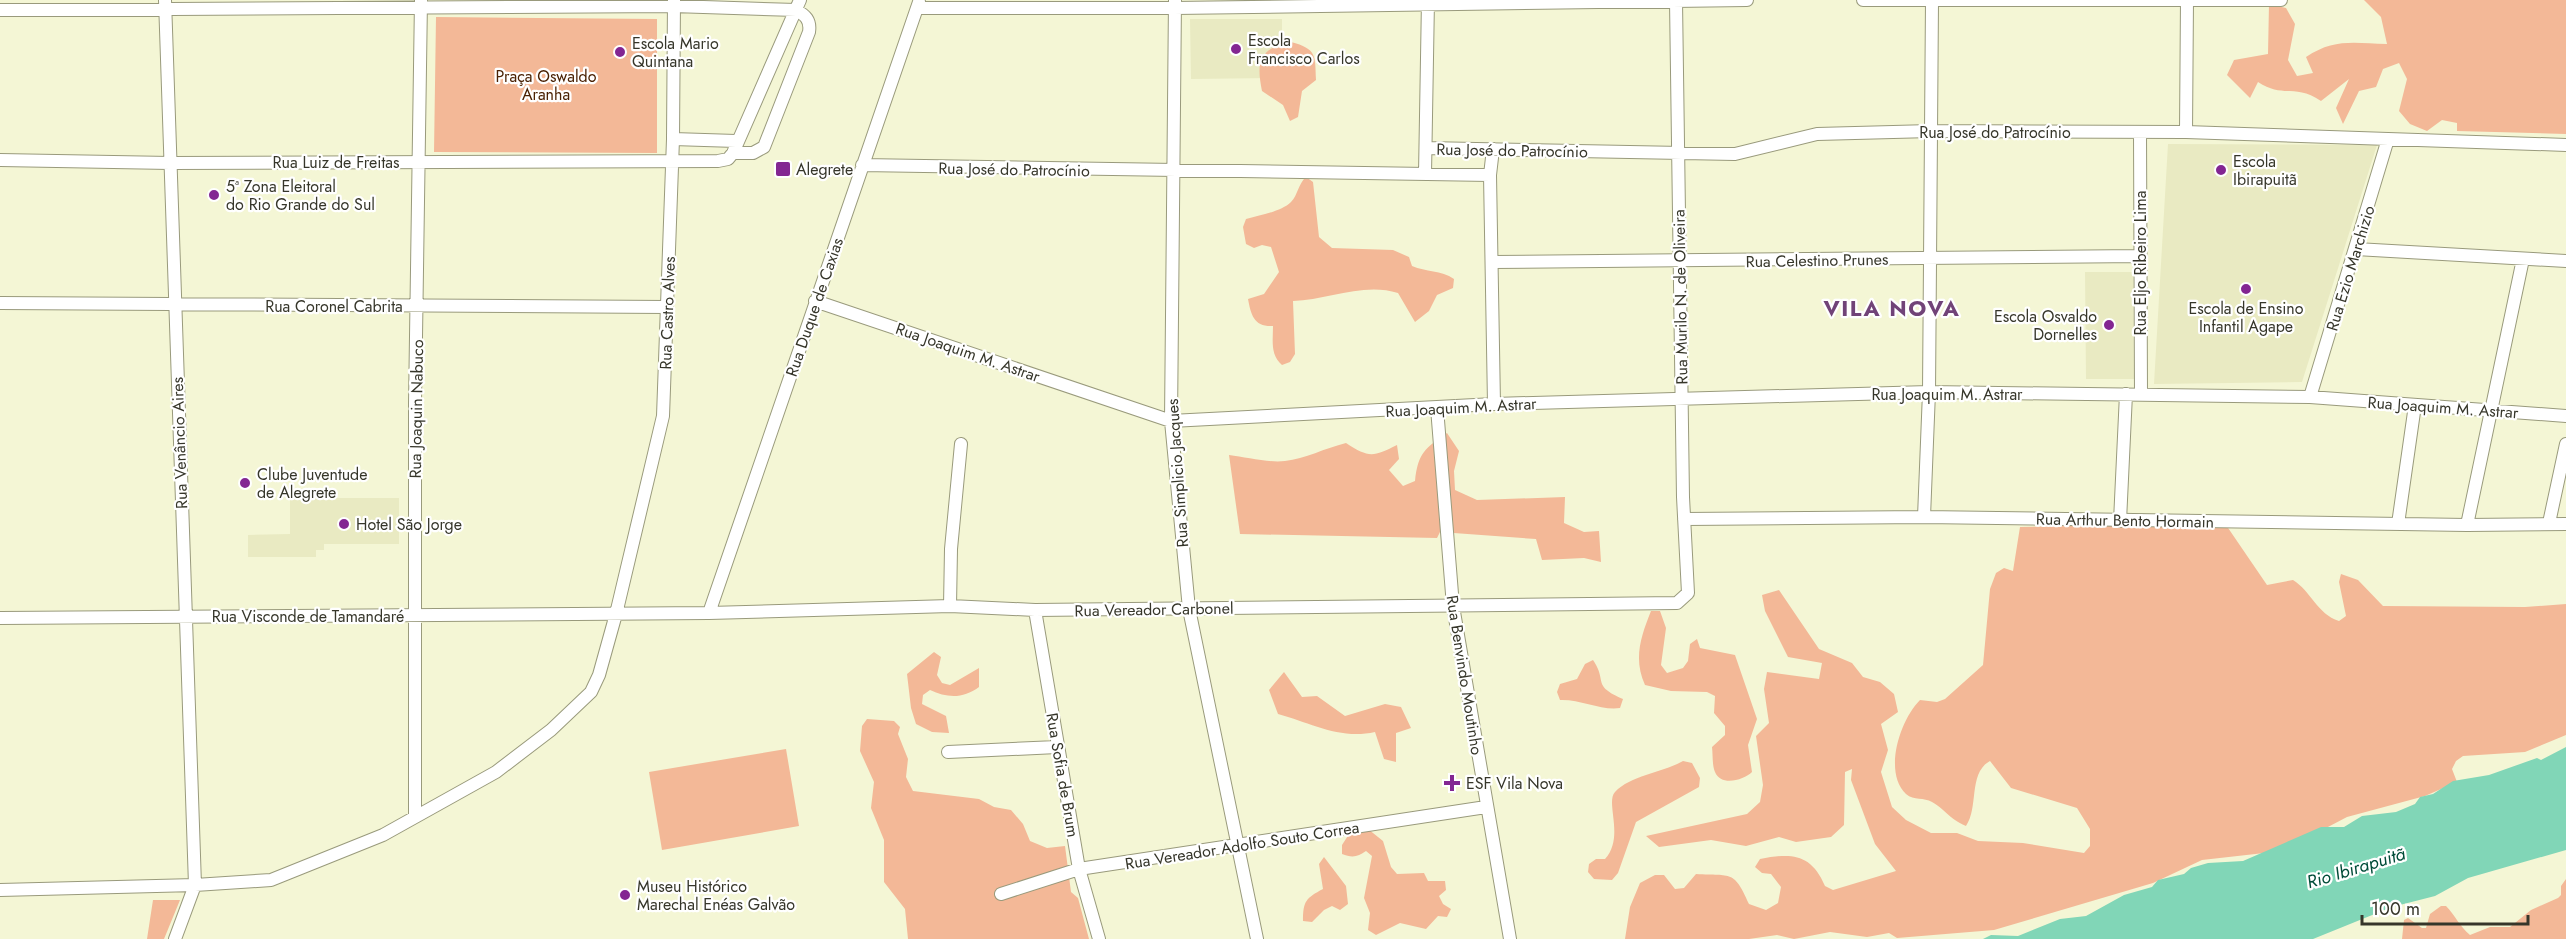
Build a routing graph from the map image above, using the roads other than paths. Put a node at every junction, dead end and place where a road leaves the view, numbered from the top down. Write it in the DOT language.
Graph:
graph roads {
  1 [pos="1747,0"];
  2 [pos="1863,0"];
  3 [pos="2187,0"];
  4 [pos="2281,0"];
  5 [pos="1676,1"];
  6 [pos="1932,1"];
  7 [pos="1310,2"];
  8 [pos="1428,2"];
  9 [pos="673,3"];
  10 [pos="420,4"];
  11 [pos="918,4"];
  12 [pos="1175,4"];
  13 [pos="165,5"];
  14 [pos="798,5"];
  15 [pos="0,10"];
  16 [pos="1930,131"];
  17 [pos="2186,132"];
  18 [pos="2140,133"];
  19 [pos="673,139"];
  20 [pos="2388,139"];
  21 [pos="2566,145"];
  22 [pos="735,147"];
  23 [pos="1426,148"];
  24 [pos="1493,149"];
  25 [pos="1678,154"];
  26 [pos="0,160"];
  27 [pos="672,161"];
  28 [pos="170,162"];
  29 [pos="418,162"];
  30 [pos="862,165"];
  31 [pos="1173,172"];
  32 [pos="1425,174"];
  33 [pos="1490,175"];
  34 [pos="2356,249"];
  35 [pos="2140,256"];
  36 [pos="1931,259"];
  37 [pos="2523,259"];
  38 [pos="2566,261"];
  39 [pos="1493,262"];
  40 [pos="1680,262"];
  41 [pos="815,301"];
  42 [pos="0,303"];
  43 [pos="174,305"];
  44 [pos="418,306"];
  45 [pos="667,307"];
  46 [pos="1929,392"];
  47 [pos="2126,394"];
  48 [pos="2141,394"];
  49 [pos="2310,397"];
  50 [pos="1681,400"];
  51 [pos="1494,404"];
  52 [pos="2415,405"];
  53 [pos="1437,408"];
  54 [pos="2490,412"];
  55 [pos="2566,416"];
  56 [pos="1171,421"];
  57 [pos="961,444"];
  58 [pos="2566,444"];
  59 [pos="1924,517"];
  60 [pos="1684,519"];
  61 [pos="2120,520"];
  62 [pos="2549,523"];
  63 [pos="2398,524"];
  64 [pos="2566,524"];
  65 [pos="2467,525"];
  66 [pos="1688,593"];
  67 [pos="950,606"];
  68 [pos="1453,606"];
  69 [pos="1189,609"];
  70 [pos="1035,610"];
  71 [pos="709,613"];
  72 [pos="616,614"];
  73 [pos="414,615"];
  74 [pos="186,617"];
  75 [pos="0,618"];
  76 [pos="1057,747"];
  77 [pos="948,752"];
  78 [pos="1486,807"];
  79 [pos="415,817"];
  80 [pos="1238,847"];
  81 [pos="1080,869"];
  82 [pos="195,885"];
  83 [pos="0,890"];
  84 [pos="1001,894"];
  85 [pos="175,939"];
  86 [pos="1099,939"];
  87 [pos="1257,939"];
  88 [pos="1510,939"];
  1 -- 5 [label="street"];
  2 -- 6 [label="street"];
  3 -- 4 [label="street"];
  3 -- 6 [label="street"];
  3 -- 17 [label="street"];
  5 -- 8 [label="street"];
  5 -- 25 [label="street, Rua Murilo N. de Oliveira"];
  6 -- 16 [label="street"];
  7 -- 8 [label="street"];
  7 -- 12 [label="street"];
  8 -- 23 [label="street"];
  9 -- 10 [label="street"];
  9 -- 14 [label="street"];
  9 -- 19 [label="street, Rua Castro Alves"];
  10 -- 13 [label="street"];
  10 -- 29 [label="street, Rua Joaquin Nabuco"];
  11 -- 12 [label="street"];
  11 -- 30 [label="street, Rua Duque de Caxias"];
  12 -- 31 [label="street, Rua Simplicio Jacques"];
  13 -- 15 [label="street"];
  13 -- 28 [label="street, Rua Venâncio Aires"];
  14 -- 22 [label="street"];
  14 -- 22 [label="street"];
  16 -- 18 [label="street, Rua José do Patrocínio"];
  16 -- 25 [label="street, Rua José do Patrocínio"];
  16 -- 36 [label="street"];
  17 -- 18 [label="street, Rua José do Patrocínio"];
  17 -- 20 [label="street, Rua José do Patrocínio"];
  18 -- 35 [label="street, Rua Eljo Ribeiro Lima"];
  19 -- 22 [label="street"];
  19 -- 27 [label="street, Rua Castro Alves"];
  20 -- 21 [label="street, Rua José do Patrocínio"];
  20 -- 34 [label="street, Rua Ezio Marchizio"];
  22 -- 27 [label="street, Rua Luiz de Freitas"];
  23 -- 24 [label="street, Rua José do Patrocínio"];
  23 -- 32 [label="street"];
  24 -- 25 [label="street, Rua José do Patrocínio"];
  24 -- 33 [label="street"];
  25 -- 40 [label="street, Rua Murilo N. de Oliveira"];
  26 -- 28 [label="street, Rua Luiz de Freitas"];
  27 -- 29 [label="street, Rua Luiz de Freitas"];
  27 -- 45 [label="street, Rua Castro Alves"];
  28 -- 29 [label="street, Rua Luiz de Freitas"];
  28 -- 43 [label="street, Rua Venâncio Aires"];
  29 -- 44 [label="street, Rua Joaquin Nabuco"];
  30 -- 31 [label="street, Rua José do Patrocínio"];
  30 -- 41 [label="street, Rua Duque de Caxias"];
  31 -- 32 [label="street, Rua José do Patrocínio"];
  31 -- 56 [label="street, Rua Simplicio Jacques"];
  32 -- 33 [label="street, Rua José do Patrocínio"];
  33 -- 39 [label="street"];
  34 -- 37 [label="street"];
  34 -- 49 [label="street, Rua Ezio Marchizio"];
  35 -- 36 [label="street, Rua Celestino Prunes"];
  35 -- 48 [label="street, Rua Eljo Ribeiro Lima"];
  36 -- 40 [label="street, Rua Celestino Prunes"];
  36 -- 46 [label="street"];
  37 -- 38 [label="street"];
  37 -- 54 [label="street"];
  39 -- 40 [label="street, Rua Celestino Prunes"];
  39 -- 51 [label="street"];
  40 -- 50 [label="street, Rua Murilo N. de Oliveira"];
  41 -- 56 [label="street, Rua Joaquim M. Astrar"];
  41 -- 71 [label="street, Rua Duque de Caxias"];
  42 -- 43 [label="street, Rua Coronel Cabrita"];
  43 -- 44 [label="street, Rua Coronel Cabrita"];
  43 -- 74 [label="street, Rua Venâncio Aires"];
  44 -- 45 [label="street, Rua Coronel Cabrita"];
  44 -- 73 [label="street, Rua Joaquin Nabuco"];
  45 -- 72 [label="street, Rua Castro Alves"];
  46 -- 47 [label="street, Rua Joaquim M. Astrar"];
  46 -- 50 [label="street, Rua Joaquim M. Astrar"];
  46 -- 59 [label="street"];
  47 -- 48 [label="street, Rua Joaquim M. Astrar"];
  47 -- 61 [label="street"];
  48 -- 49 [label="street, Rua Joaquim M. Astrar"];
  49 -- 52 [label="street, Rua Joaquim M. Astrar"];
  50 -- 51 [label="street, Rua Joaquim M. Astrar"];
  50 -- 60 [label="street, Rua Murilo N. de Oliveira"];
  51 -- 53 [label="street, Rua Joaquim M. Astrar"];
  52 -- 54 [label="street, Rua Joaquim M. Astrar"];
  52 -- 63 [label="street"];
  53 -- 56 [label="street, Rua Joaquim M. Astrar"];
  53 -- 68 [label="street, Rua Benvindo Moutinho"];
  54 -- 55 [label="street, Rua Joaquim M. Astrar"];
  54 -- 65 [label="street"];
  56 -- 69 [label="street, Rua Simplicio Jacques"];
  57 -- 67 [label="street"];
  58 -- 62 [label="street"];
  59 -- 60 [label="street, Rua Arthur Bento Hormain"];
  59 -- 61 [label="street, Rua Arthur Bento Hormain"];
  60 -- 66 [label="street, Rua Murilo N. de Oliveira"];
  61 -- 63 [label="street, Rua Arthur Bento Hormain"];
  62 -- 64 [label="street, Rua Arthur Bento Hormain"];
  62 -- 65 [label="street, Rua Arthur Bento Hormain"];
  63 -- 65 [label="street, Rua Arthur Bento Hormain"];
  66 -- 68 [label="street, Rua Vereador Carbonel"];
  67 -- 70 [label="street, Rua Vereador Carbonel"];
  67 -- 71 [label="street, Rua Vereador Carbonel"];
  68 -- 69 [label="street, Rua Vereador Carbonel"];
  68 -- 78 [label="street, Rua Benvindo Moutinho"];
  69 -- 70 [label="street, Rua Vereador Carbonel"];
  69 -- 80 [label="street, Rua Simplicio Jacques"];
  70 -- 76 [label="street, Rua Sofia de Brum"];
  71 -- 72 [label="street, Rua Vereador Carbonel"];
  72 -- 73 [label="street, Rua Visconde de Tamandaré"];
  72 -- 79 [label="street, Rua Castro Alves"];
  73 -- 74 [label="street, Rua Visconde de Tamandaré"];
  73 -- 79 [label="street, Rua Joaquin Nabuco"];
  74 -- 75 [label="street, Rua Visconde de Tamandaré"];
  74 -- 82 [label="street, Rua Venâncio Aires"];
  76 -- 77 [label="street"];
  76 -- 81 [label="street, Rua Sofia de Brum"];
  78 -- 80 [label="street, Rua Vereador Adolfo Souto Correa"];
  78 -- 88 [label="street, Rua Benvindo Moutinho"];
  79 -- 82 [label="street, Rua Castro Alves"];
  80 -- 81 [label="street, Rua Vereador Adolfo Souto Correa"];
  80 -- 87 [label="street, Rua Simplicio Jacques"];
  81 -- 84 [label="street, Rua Vereador Adolfo Souto Correa"];
  81 -- 86 [label="street, Rua Sofia de Brum"];
  82 -- 83 [label="street, Rua Castro Alves"];
  82 -- 85 [label="street"];
}
